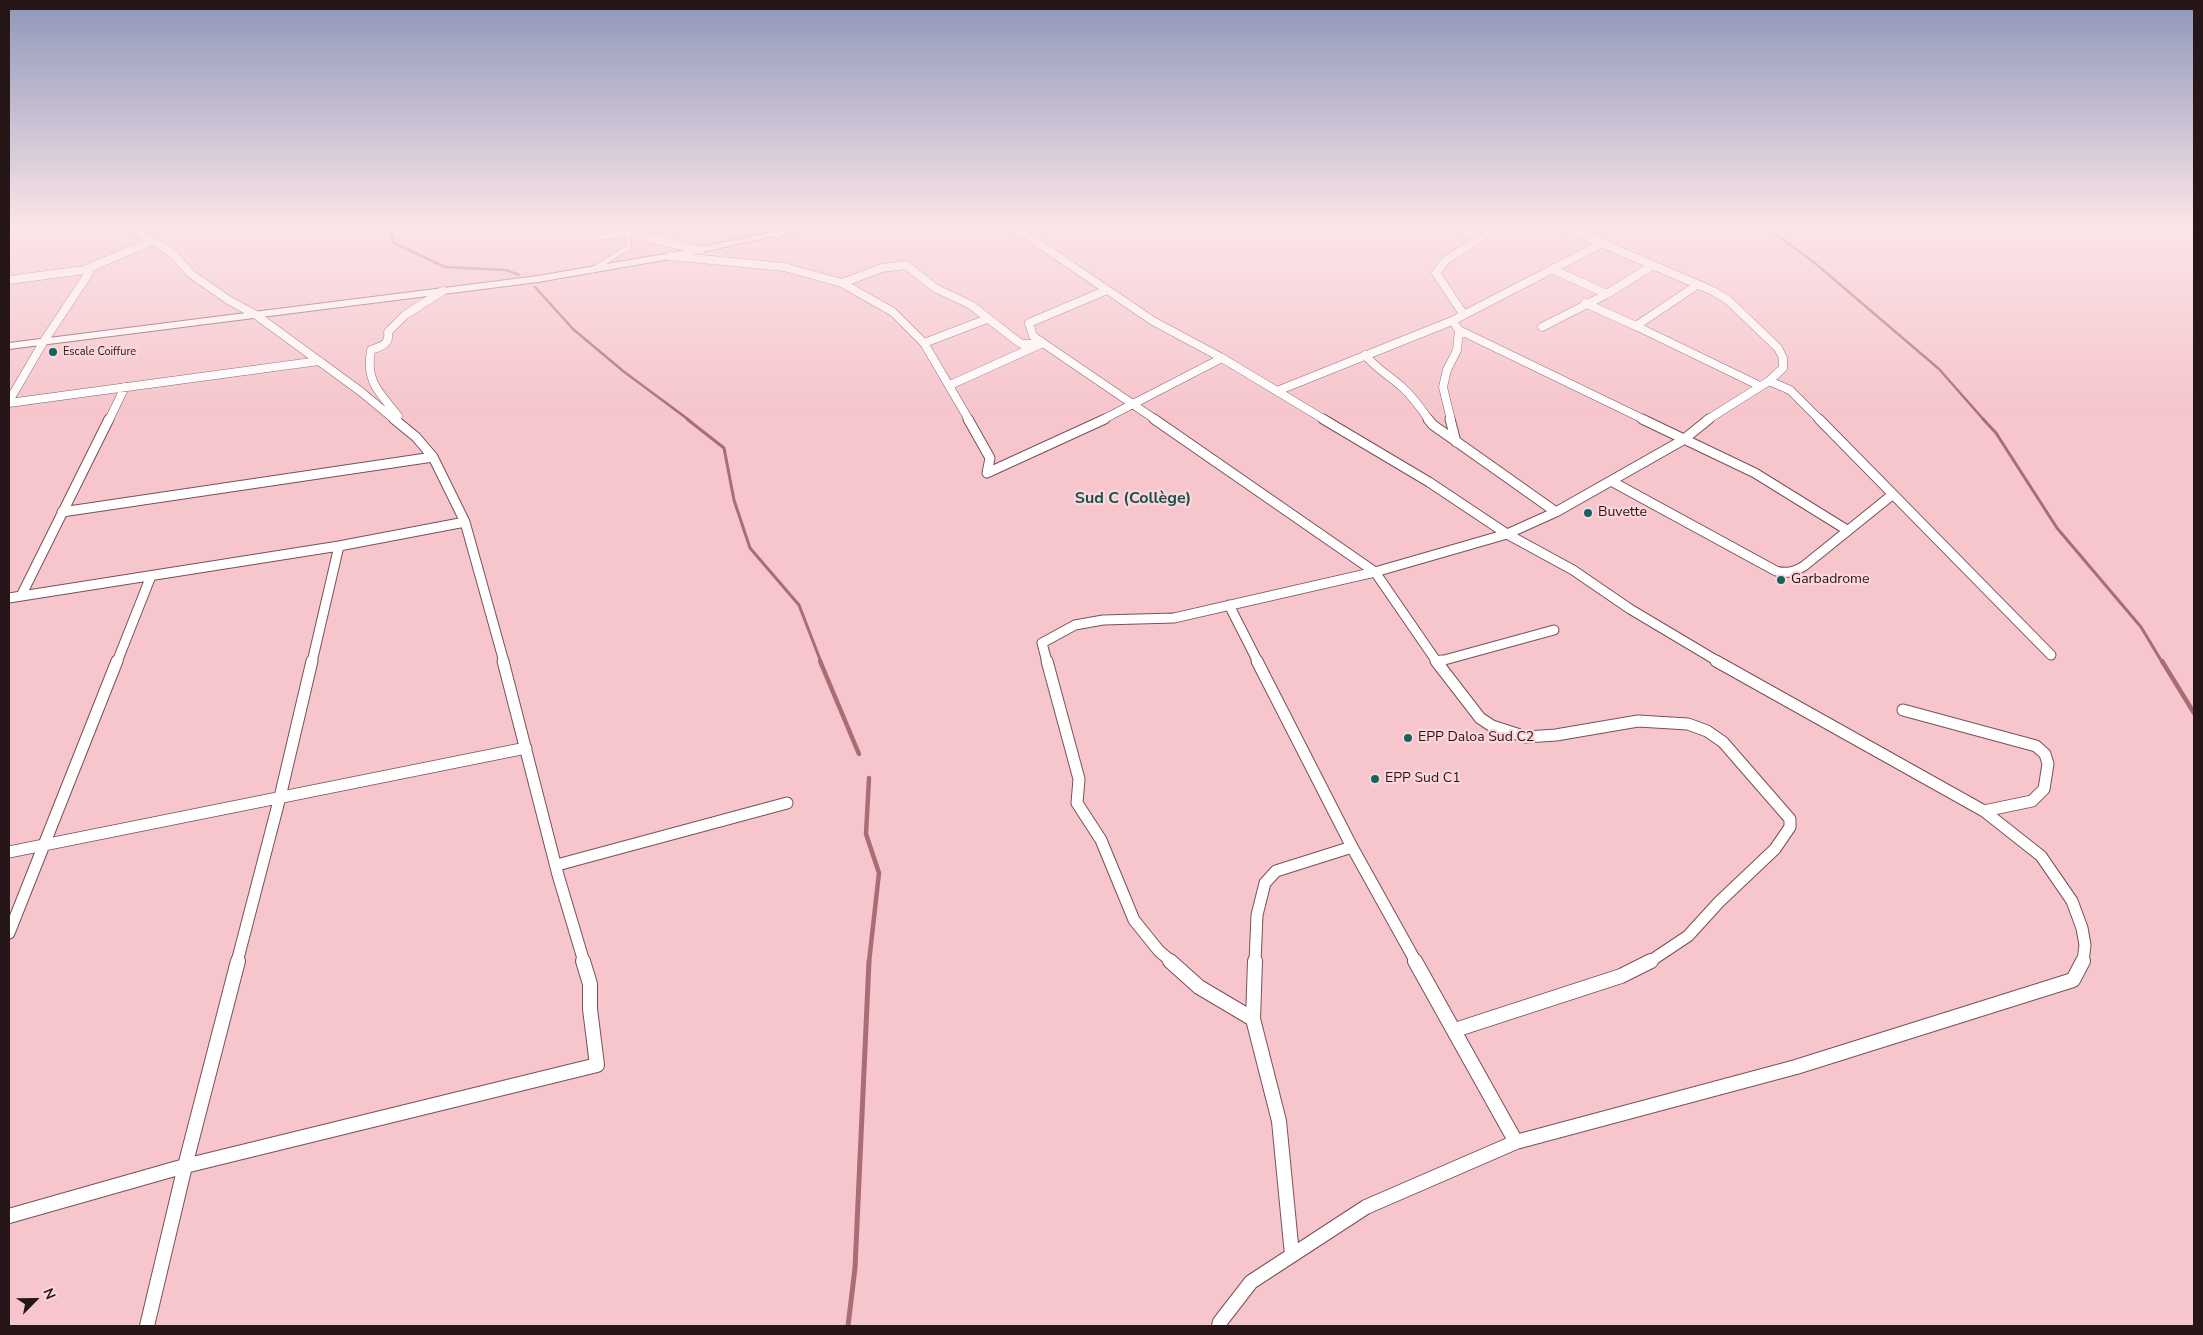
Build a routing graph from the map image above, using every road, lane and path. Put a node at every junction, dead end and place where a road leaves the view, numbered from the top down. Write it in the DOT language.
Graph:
graph roads {
  1 [pos="81,286"];
  2 [pos="209,286"];
  3 [pos="478,286"];
  4 [pos="848,286"];
  5 [pos="932,286"];
  6 [pos="1102,286"];
  7 [pos="1445,286"];
  8 [pos="1519,286"];
  9 [pos="1590,286"];
  10 [pos="1619,286"];
  11 [pos="1695,286"];
  12 [pos="1700,286"];
  13 [pos="1107,290"];
  14 [pos="443,291"];
  15 [pos="1607,294"];
  16 [pos="1585,304"];
  17 [pos="256,315"];
  18 [pos="1464,315"];
  19 [pos="987,319"];
  20 [pos="1452,321"];
  21 [pos="1636,326"];
  22 [pos="1542,327"];
  23 [pos="1459,330"];
  24 [pos="44,341"];
  25 [pos="924,343"];
  26 [pos="1043,343"];
  27 [pos="9,346"];
  28 [pos="1365,355"];
  29 [pos="1222,358"];
  30 [pos="319,361"];
  31 [pos="1769,380"];
  32 [pos="950,385"];
  33 [pos="1760,386"];
  34 [pos="125,387"];
  35 [pos="1277,391"];
  36 [pos="9,402"];
  37 [pos="1134,405"];
  38 [pos="411,432"];
  39 [pos="1683,440"];
  40 [pos="1456,442"];
  41 [pos="433,457"];
  42 [pos="1611,481"];
  43 [pos="1892,495"];
  44 [pos="62,512"];
  45 [pos="1556,512"];
  46 [pos="465,522"];
  47 [pos="1847,530"];
  48 [pos="1507,534"];
  49 [pos="338,546"];
  50 [pos="1375,572"];
  51 [pos="150,576"];
  52 [pos="21,596"];
  53 [pos="9,598"];
  54 [pos="1229,605"];
  55 [pos="1554,630"];
  56 [pos="2051,655"];
  57 [pos="1437,662"];
  58 [pos="1903,710"];
  59 [pos="526,748"];
  60 [pos="280,797"];
  61 [pos="787,804"];
  62 [pos="1984,811"];
  63 [pos="44,845"];
  64 [pos="1352,847"];
  65 [pos="9,852"];
  66 [pos="557,865"];
  67 [pos="9,933"];
  68 [pos="1253,1019"];
  69 [pos="1455,1030"];
  70 [pos="1516,1142"];
  71 [pos="185,1166"];
  72 [pos="9,1216"];
  73 [pos="1292,1255"];
  74 [pos="147,1326"];
  75 [pos="1219,1326"];
  1 -- 24 [label="street"];
  2 -- 17 [label="street"];
  3 -- 14 [label="street"];
  4 -- 25 [label="street"];
  5 -- 19 [label="street"];
  6 -- 13 [label="street"];
  7 -- 18 [label="street"];
  8 -- 18 [label="street"];
  9 -- 15 [label="street"];
  10 -- 15 [label="street"];
  11 -- 21 [label="street"];
  12 -- 31 [label="street"];
  13 -- 26 [label="street"];
  13 -- 29 [label="street"];
  14 -- 17 [label="street"];
  14 -- 38 [label="street"];
  15 -- 16 [label="street"];
  16 -- 21 [label="street"];
  16 -- 22 [label="street"];
  17 -- 24 [label="street"];
  17 -- 30 [label="street"];
  18 -- 20 [label="street"];
  19 -- 25 [label="street"];
  19 -- 26 [label="street"];
  20 -- 23 [label="street"];
  20 -- 28 [label="street"];
  21 -- 33 [label="street"];
  23 -- 39 [label="street"];
  23 -- 40 [label="street"];
  24 -- 27 [label="street"];
  24 -- 36 [label="street"];
  25 -- 32 [label="street"];
  26 -- 32 [label="street"];
  26 -- 37 [label="street"];
  28 -- 35 [label="street"];
  28 -- 40 [label="street"];
  29 -- 35 [label="street"];
  29 -- 37 [label="street"];
  30 -- 34 [label="street"];
  30 -- 38 [label="street"];
  31 -- 33 [label="street"];
  31 -- 43 [label="street"];
  32 -- 37 [label="street"];
  33 -- 39 [label="street"];
  34 -- 36 [label="street"];
  34 -- 44 [label="street"];
  35 -- 48 [label="street"];
  37 -- 50 [label="street"];
  38 -- 41 [label="street"];
  39 -- 42 [label="street"];
  39 -- 47 [label="street"];
  40 -- 45 [label="street"];
  41 -- 44 [label="street"];
  41 -- 46 [label="street"];
  42 -- 45 [label="street"];
  42 -- 47 [label="street"];
  43 -- 47 [label="street"];
  43 -- 56 [label="street"];
  44 -- 52 [label="street"];
  45 -- 48 [label="street"];
  46 -- 49 [label="street"];
  46 -- 59 [label="street"];
  48 -- 50 [label="street"];
  48 -- 62 [label="street"];
  49 -- 51 [label="street"];
  49 -- 60 [label="street"];
  50 -- 54 [label="street"];
  50 -- 57 [label="street"];
  51 -- 52 [label="street"];
  51 -- 63 [label="street"];
  52 -- 53 [label="street"];
  54 -- 64 [label="street"];
  54 -- 68 [label="street"];
  55 -- 57 [label="street"];
  57 -- 69 [label="street"];
  58 -- 62 [label="street"];
  59 -- 60 [label="street"];
  59 -- 66 [label="street"];
  60 -- 63 [label="street"];
  60 -- 71 [label="street"];
  61 -- 66 [label="street"];
  62 -- 70 [label="street"];
  63 -- 65 [label="street"];
  63 -- 67 [label="street"];
  64 -- 68 [label="street"];
  64 -- 69 [label="street"];
  66 -- 71 [label="street"];
  68 -- 73 [label="street"];
  69 -- 70 [label="street"];
  70 -- 73 [label="street"];
  71 -- 72 [label="street"];
  71 -- 74 [label="street"];
  73 -- 75 [label="street"];
}
